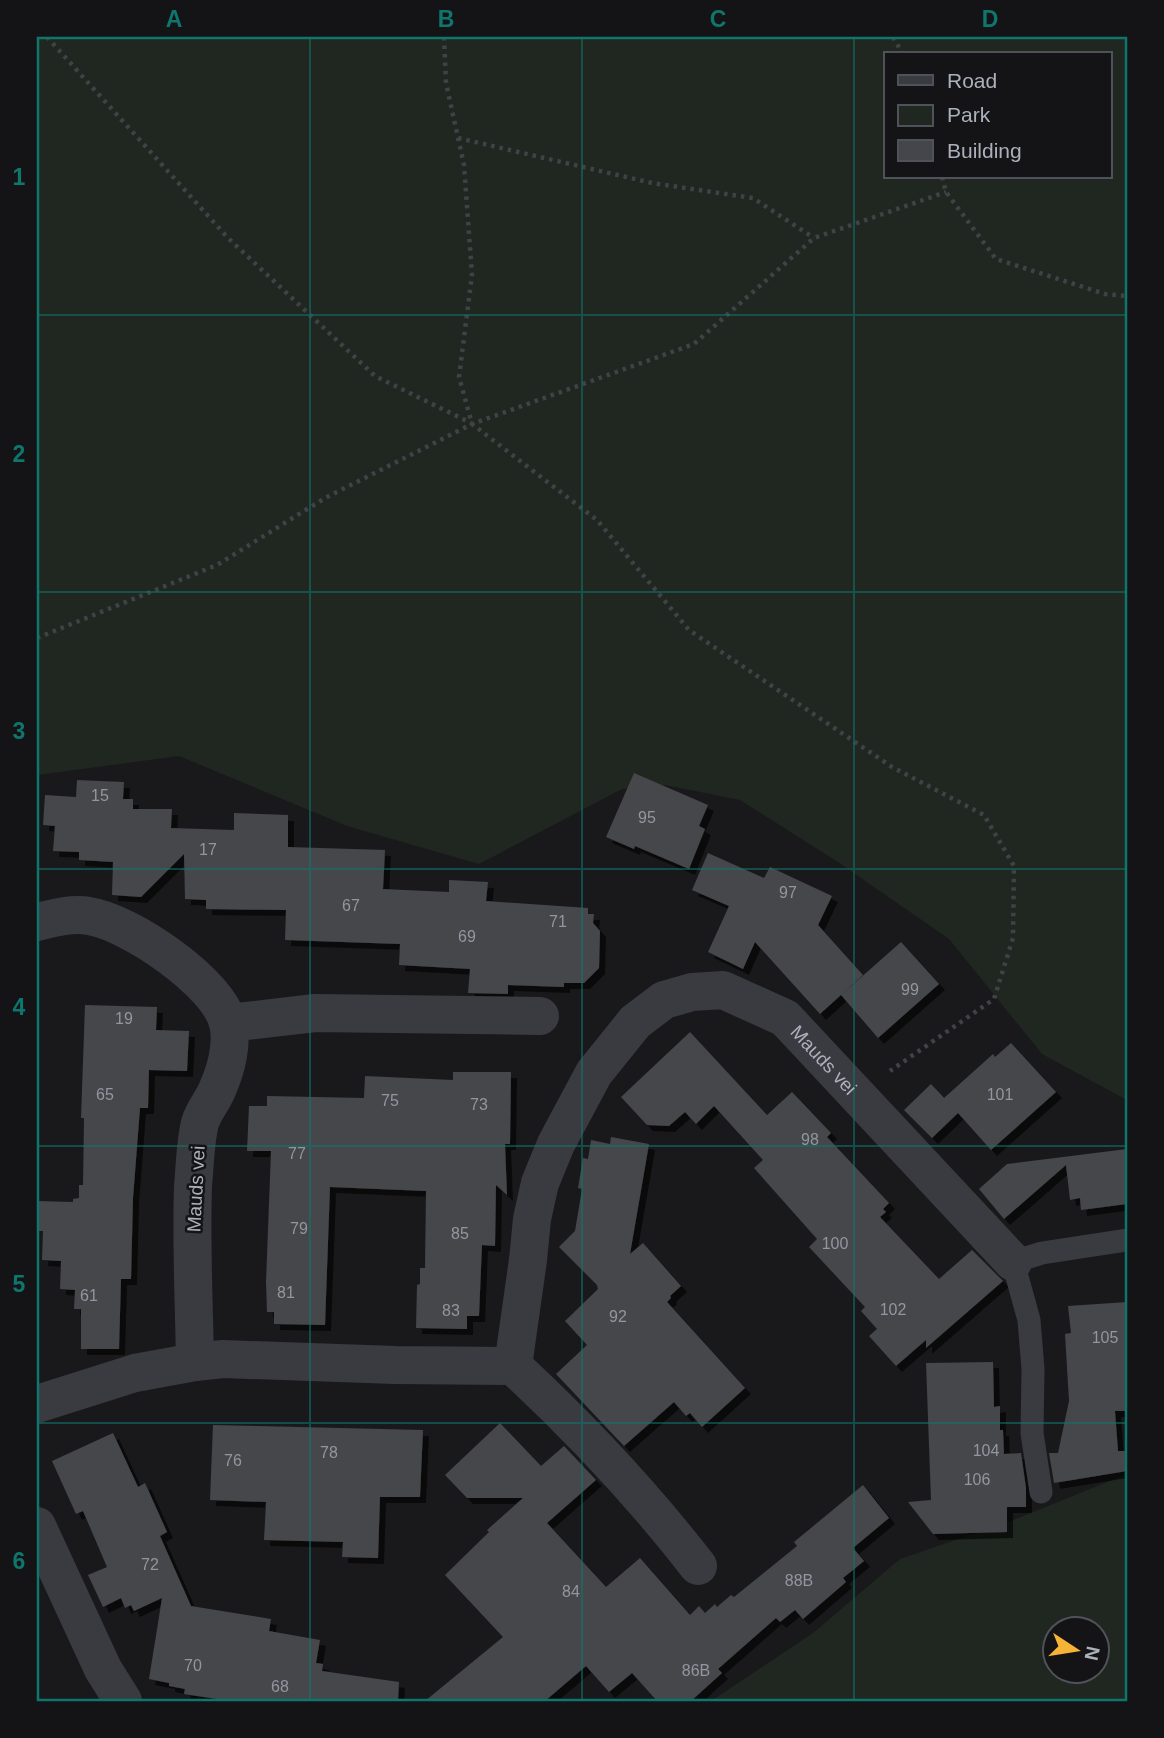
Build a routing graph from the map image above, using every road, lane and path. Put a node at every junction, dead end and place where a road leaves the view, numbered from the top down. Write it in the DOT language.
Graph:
graph roads {
  1 [pos="47,37"];
  2 [pos="444,37"];
  3 [pos="892,37"];
  4 [pos="902,52"];
  5 [pos="458,138"];
  6 [pos="942,178"];
  7 [pos="946,192"];
  8 [pos="814,239"];
  9 [pos="1127,296"];
  10 [pos="472,424"];
  11 [pos="37,638"];
  12 [pos="37,922"];
  13 [pos="540,1016"];
  14 [pos="228,1023"];
  15 [pos="856,1094"];
  16 [pos="1127,1240"];
  17 [pos="1013,1262"];
  18 [pos="195,1362"];
  19 [pos="513,1366"];
  20 [pos="37,1404"];
  21 [pos="1041,1492"];
  22 [pos="37,1526"];
  23 [pos="698,1566"];
  24 [pos="123,1701"];
  1 -- 10 [label="path"];
  2 -- 5 [label="path"];
  3 -- 4 [label="path"];
  5 -- 8 [label="path"];
  5 -- 10 [label="path"];
  6 -- 7 [label="path"];
  7 -- 8 [label="path"];
  7 -- 9 [label="path"];
  8 -- 10 [label="path"];
  10 -- 11 [label="path"];
  10 -- 15 [label="path"];
  12 -- 14 [label="street"];
  13 -- 14 [label="street"];
  14 -- 18 [label="street, Mauds vei"];
  15 -- 17 [label="street, Mauds vei"];
  15 -- 19 [label="street, Mauds vei"];
  16 -- 17 [label="lane"];
  17 -- 21 [label="lane, Mauds vei"];
  18 -- 19 [label="street"];
  18 -- 20 [label="street"];
  19 -- 23 [label="street"];
  22 -- 24 [label="street"];
}
